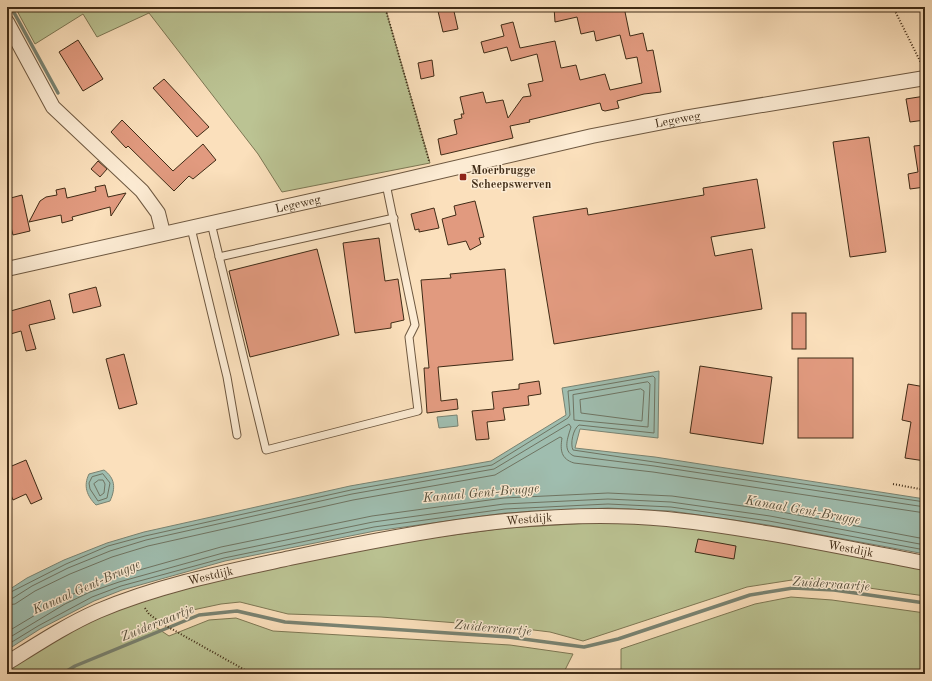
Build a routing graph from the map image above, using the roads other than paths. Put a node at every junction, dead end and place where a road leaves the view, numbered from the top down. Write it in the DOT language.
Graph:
graph roads {
  1 [pos="7,22"];
  2 [pos="924,73"];
  3 [pos="386,184"];
  4 [pos="394,218"];
  5 [pos="211,223"];
  6 [pos="191,228"];
  7 [pos="163,233"];
  8 [pos="219,257"];
  9 [pos="7,269"];
  10 [pos="237,434"];
  11 [pos="925,563"];
  12 [pos="7,663"];
  1 -- 7 [label="street"];
  2 -- 3 [label="street, Legeweg"];
  3 -- 4 [label="lane"];
  3 -- 5 [label="street, Legeweg"];
  4 -- 8 [label="lane"];
  4 -- 8 [label="lane"];
  5 -- 6 [label="street, Legeweg"];
  5 -- 8 [label="lane"];
  6 -- 7 [label="street, Legeweg"];
  6 -- 10 [label="lane"];
  7 -- 9 [label="street, Legeweg"];
  11 -- 12 [label="street, Westdijk"];
}
